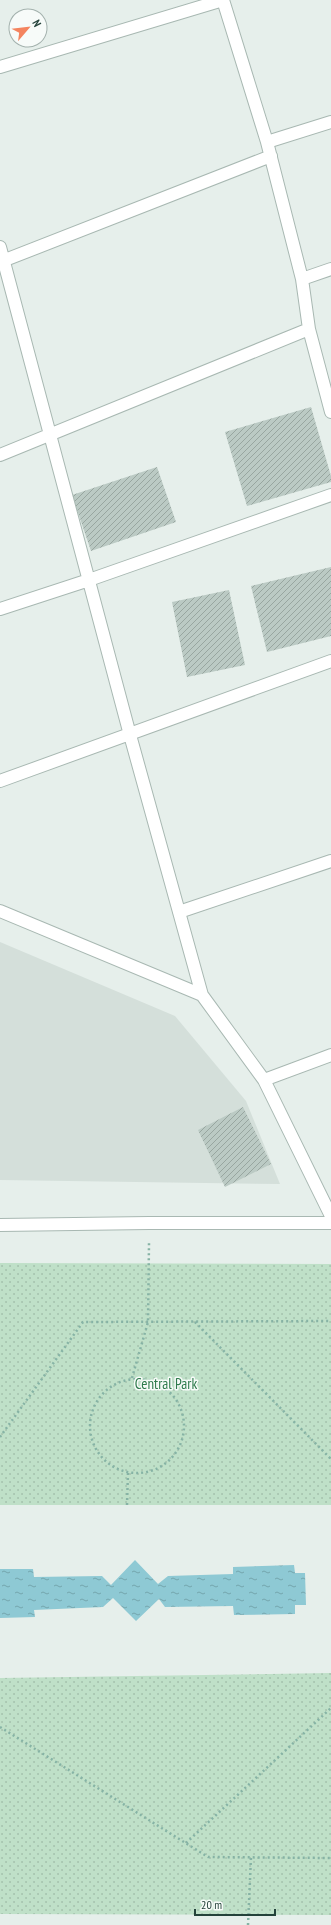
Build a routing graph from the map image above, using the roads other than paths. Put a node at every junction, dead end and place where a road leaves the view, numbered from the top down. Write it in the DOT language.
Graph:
graph roads {
  1 [pos="223,0"];
  2 [pos="0,67"];
  3 [pos="331,122"];
  4 [pos="267,142"];
  5 [pos="271,156"];
  6 [pos="0,247"];
  7 [pos="2,261"];
  8 [pos="331,269"];
  9 [pos="302,278"];
  10 [pos="309,329"];
  11 [pos="331,412"];
  12 [pos="51,434"];
  13 [pos="0,454"];
  14 [pos="331,495"];
  15 [pos="89,580"];
  16 [pos="0,609"];
  17 [pos="331,661"];
  18 [pos="130,735"];
  19 [pos="0,780"];
  20 [pos="331,861"];
  21 [pos="0,912"];
  22 [pos="179,912"];
  23 [pos="202,995"];
  24 [pos="331,1055"];
  25 [pos="264,1080"];
  26 [pos="331,1216"];
  27 [pos="331,1223"];
  28 [pos="0,1226"];
  1 -- 2 [label="street"];
  1 -- 4 [label="street"];
  3 -- 4 [label="street"];
  4 -- 5 [label="street"];
  5 -- 7 [label="street"];
  5 -- 9 [label="street"];
  6 -- 7 [label="street"];
  7 -- 12 [label="street"];
  8 -- 9 [label="street"];
  9 -- 10 [label="street"];
  10 -- 11 [label="street"];
  10 -- 12 [label="street"];
  12 -- 13 [label="street"];
  12 -- 15 [label="street"];
  14 -- 15 [label="street"];
  15 -- 16 [label="street"];
  15 -- 18 [label="street"];
  17 -- 18 [label="street"];
  18 -- 19 [label="street"];
  18 -- 22 [label="street"];
  20 -- 22 [label="street"];
  21 -- 23 [label="street"];
  22 -- 23 [label="street"];
  23 -- 25 [label="street"];
  24 -- 25 [label="street"];
  25 -- 26 [label="street"];
  27 -- 28 [label="street"];
}
